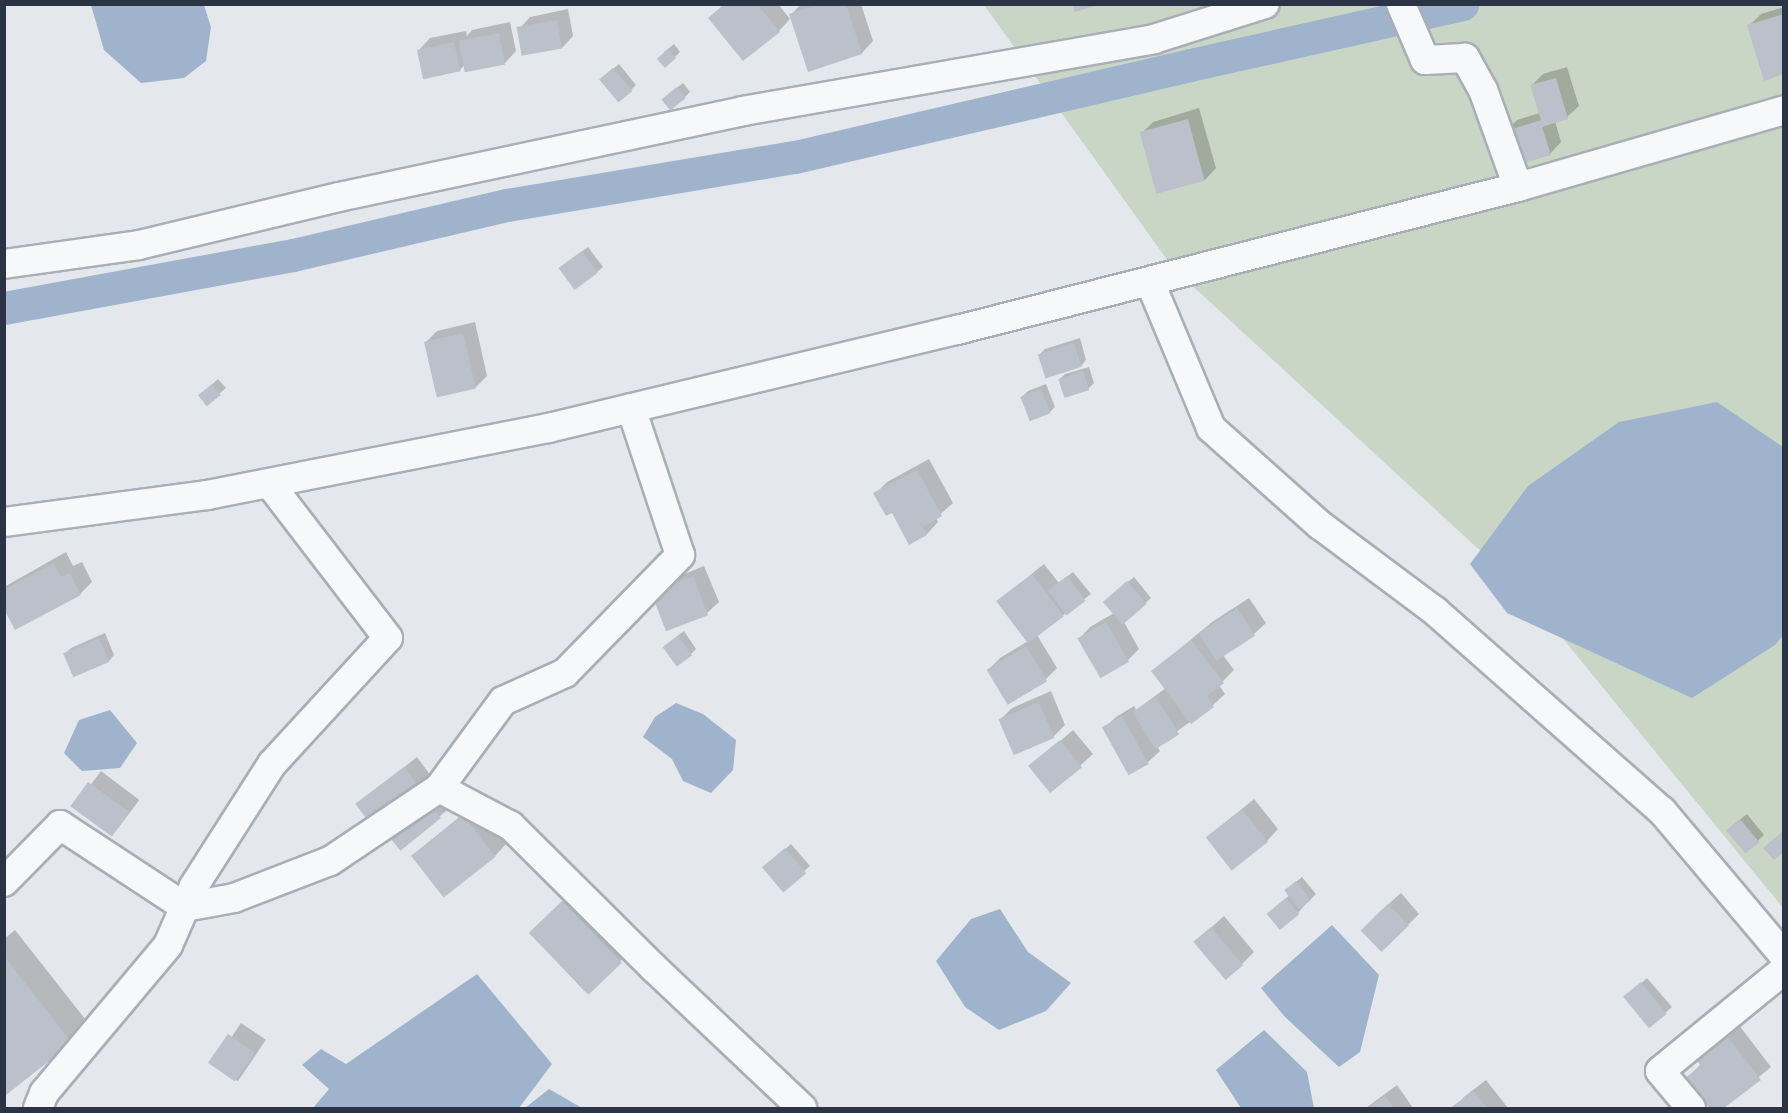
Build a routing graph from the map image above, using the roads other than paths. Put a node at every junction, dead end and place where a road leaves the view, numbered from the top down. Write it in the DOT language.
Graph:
graph roads {
  1 [pos="1265,4"];
  2 [pos="1401,4"];
  3 [pos="1784,110"];
  4 [pos="1518,187"];
  5 [pos="4,264"];
  6 [pos="1150,282"];
  7 [pos="631,408"];
  8 [pos="270,483"];
  9 [pos="4,522"];
  10 [pos="439,788"];
  11 [pos="4,882"];
  12 [pos="185,907"];
  13 [pos="1784,956"];
  14 [pos="1784,970"];
  15 [pos="38,1108"];
  16 [pos="802,1108"];
  17 [pos="1691,1108"];
  1 -- 5 [label="street"];
  2 -- 4 [label="street"];
  3 -- 4 [label="street"];
  4 -- 6 [label="street"];
  6 -- 7 [label="street"];
  6 -- 13 [label="street"];
  7 -- 8 [label="street"];
  7 -- 10 [label="street"];
  8 -- 9 [label="street"];
  8 -- 12 [label="street"];
  10 -- 12 [label="street"];
  10 -- 16 [label="street"];
  11 -- 12 [label="street"];
  12 -- 15 [label="street"];
  14 -- 17 [label="street"];
}
